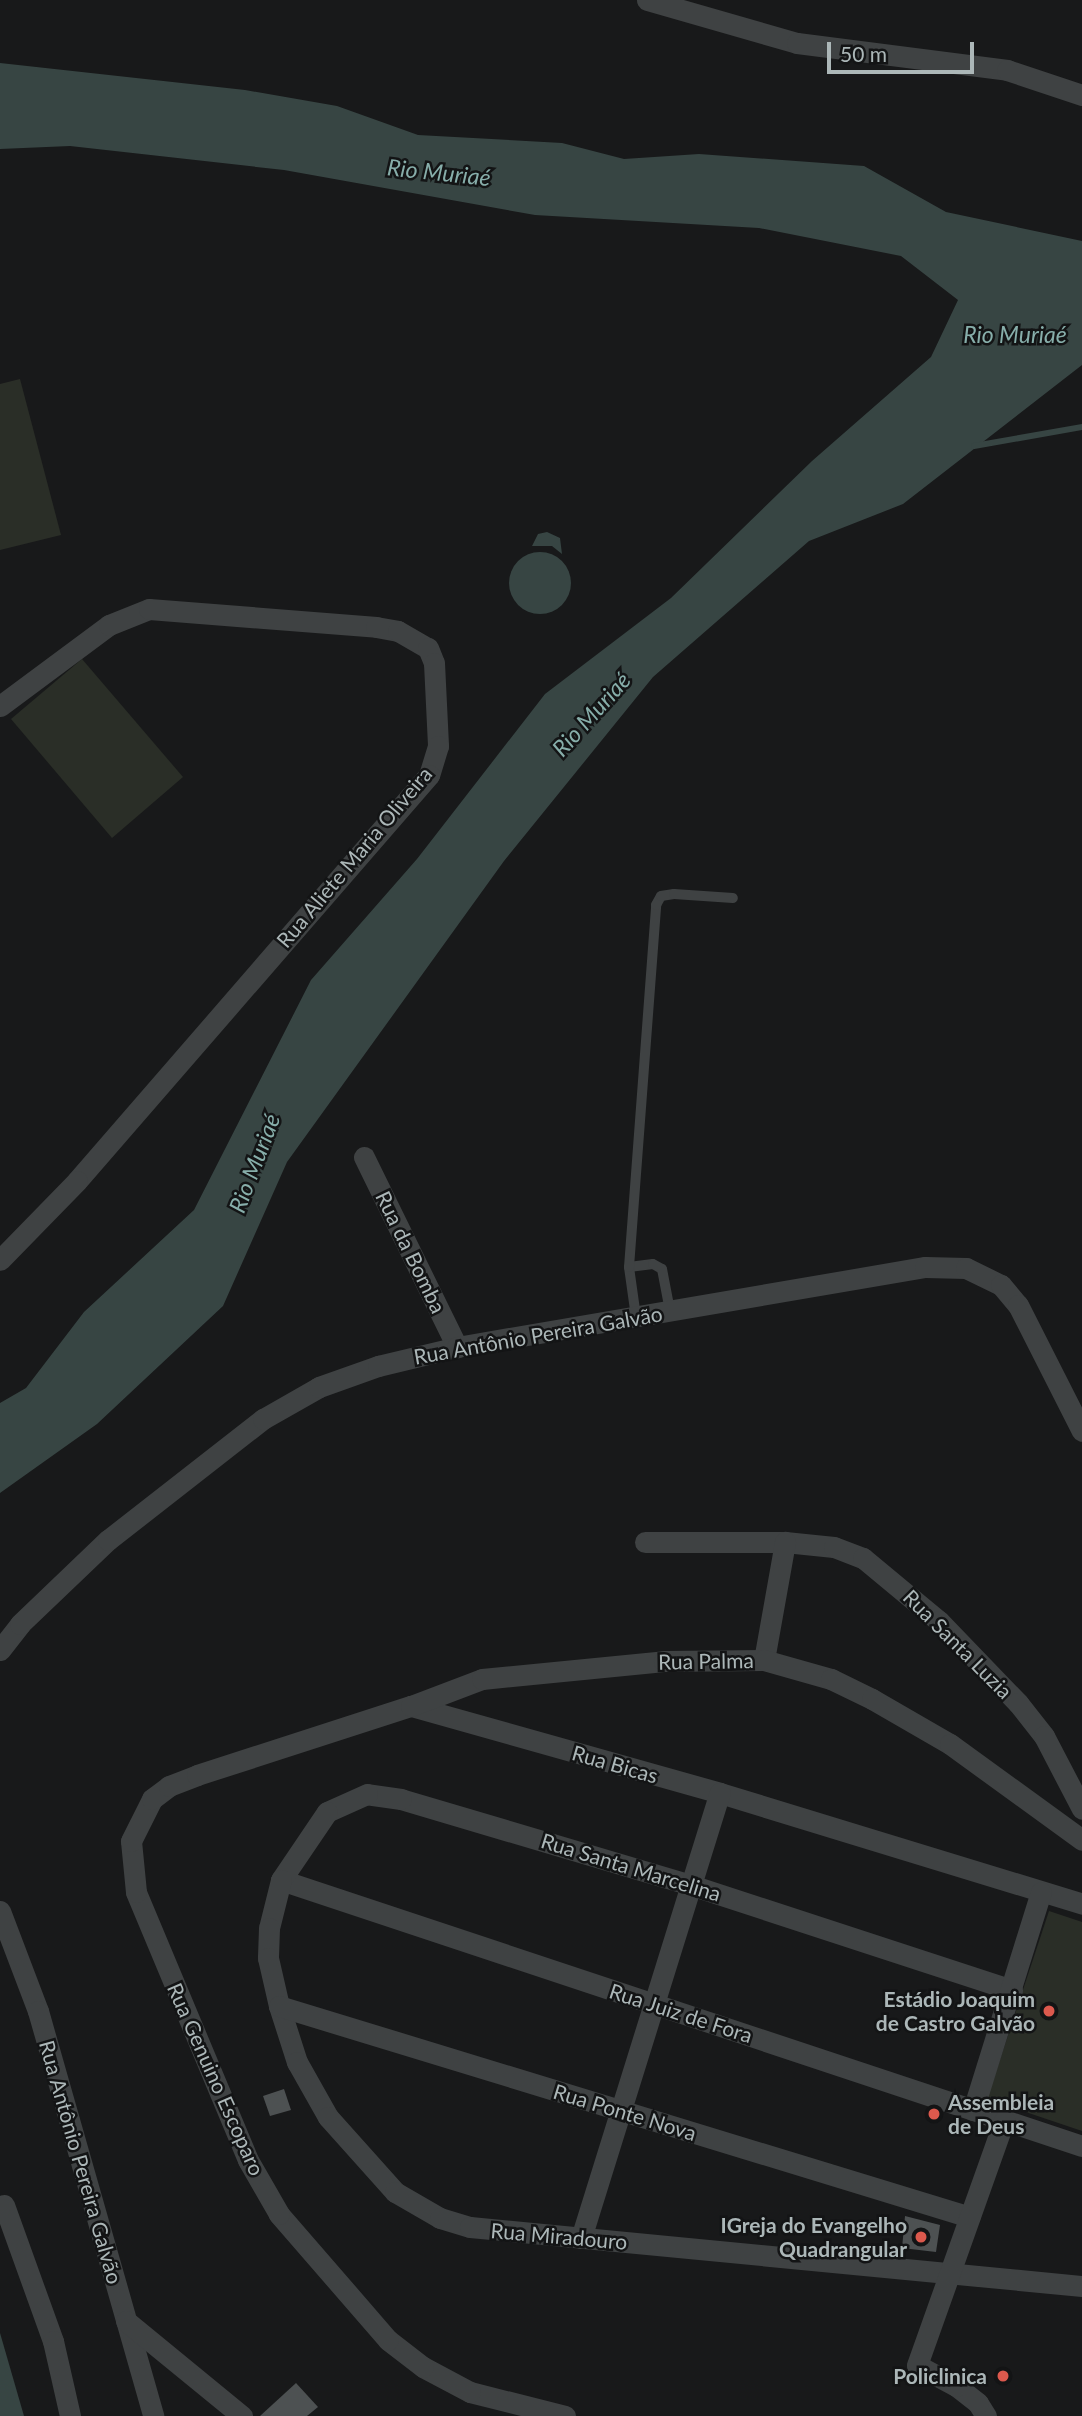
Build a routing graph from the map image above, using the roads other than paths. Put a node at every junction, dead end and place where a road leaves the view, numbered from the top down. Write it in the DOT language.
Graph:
graph roads {
  1 [pos="647,0"];
  2 [pos="1082,95"];
  3 [pos="0,706"];
  4 [pos="733,898"];
  5 [pos="364,1157"];
  6 [pos="0,1260"];
  7 [pos="629,1267"];
  8 [pos="670,1311"];
  9 [pos="636,1317"];
  10 [pos="457,1347"];
  11 [pos="1082,1432"];
  12 [pos="645,1542"];
  13 [pos="785,1542"];
  14 [pos="0,1650"];
  15 [pos="764,1660"];
  16 [pos="411,1706"];
  17 [pos="720,1793"];
  18 [pos="1082,1809"];
  19 [pos="1082,1840"];
  20 [pos="281,1880"];
  21 [pos="691,1885"];
  22 [pos="1041,1892"];
  23 [pos="1082,1904"];
  24 [pos="0,1911"];
  25 [pos="1012,1990"];
  26 [pos="654,2004"];
  27 [pos="279,2006"];
  28 [pos="621,2110"];
  29 [pos="973,2110"];
  30 [pos="1004,2120"];
  31 [pos="1082,2146"];
  32 [pos="4,2205"];
  33 [pos="970,2217"];
  34 [pos="581,2238"];
  35 [pos="952,2273"];
  36 [pos="1082,2286"];
  37 [pos="126,2321"];
  38 [pos="70,2416"];
  39 [pos="153,2416"];
  40 [pos="242,2416"];
  41 [pos="565,2416"];
  42 [pos="986,2416"];
  1 -- 2 [label="street"];
  3 -- 6 [label="street, Rua Aliete Maria Oliveira"];
  4 -- 7 [label="lane"];
  5 -- 10 [label="street, Rua da Bomba"];
  7 -- 8 [label="lane"];
  7 -- 9 [label="lane"];
  8 -- 9 [label="street, Rua Antônio Pereira Galvão"];
  8 -- 11 [label="street, Rua Antônio Pereira Galvão"];
  9 -- 10 [label="street, Rua Antônio Pereira Galvão"];
  10 -- 14 [label="street, Rua Antônio Pereira Galvão"];
  12 -- 13 [label="street, Rua Santa Luzia"];
  13 -- 15 [label="street"];
  13 -- 18 [label="street, Rua Santa Luzia"];
  15 -- 16 [label="street, Rua Palma"];
  15 -- 19 [label="street, Rua Palma"];
  16 -- 17 [label="street, Rua Bicas"];
  16 -- 41 [label="street, Rua Genuino Escoparo"];
  17 -- 21 [label="street"];
  17 -- 22 [label="street, Rua Bicas"];
  20 -- 21 [label="street, Rua Santa Marcelina"];
  20 -- 26 [label="street, Rua Juiz de Fora"];
  20 -- 27 [label="street, Rua Miradouro"];
  21 -- 25 [label="street, Rua Santa Marcelina"];
  21 -- 26 [label="street"];
  22 -- 23 [label="street, Rua Bicas"];
  22 -- 25 [label="street"];
  24 -- 37 [label="street, Rua Antônio Pereira Galvão"];
  25 -- 29 [label="street"];
  26 -- 28 [label="street"];
  26 -- 29 [label="street, Rua Juiz de Fora"];
  27 -- 28 [label="street, Rua Ponte Nova"];
  27 -- 34 [label="street, Rua Miradouro"];
  28 -- 33 [label="street, Rua Ponte Nova"];
  28 -- 34 [label="street"];
  29 -- 30 [label="street, Rua Juiz de Fora"];
  30 -- 31 [label="street, Rua Juiz de Fora"];
  30 -- 33 [label="street"];
  32 -- 38 [label="street"];
  33 -- 35 [label="street"];
  34 -- 35 [label="street, Rua Miradouro"];
  35 -- 36 [label="street, Rua Miradouro"];
  35 -- 42 [label="street"];
  37 -- 39 [label="street, Rua Antônio Pereira Galvão"];
  37 -- 40 [label="street"];
}
